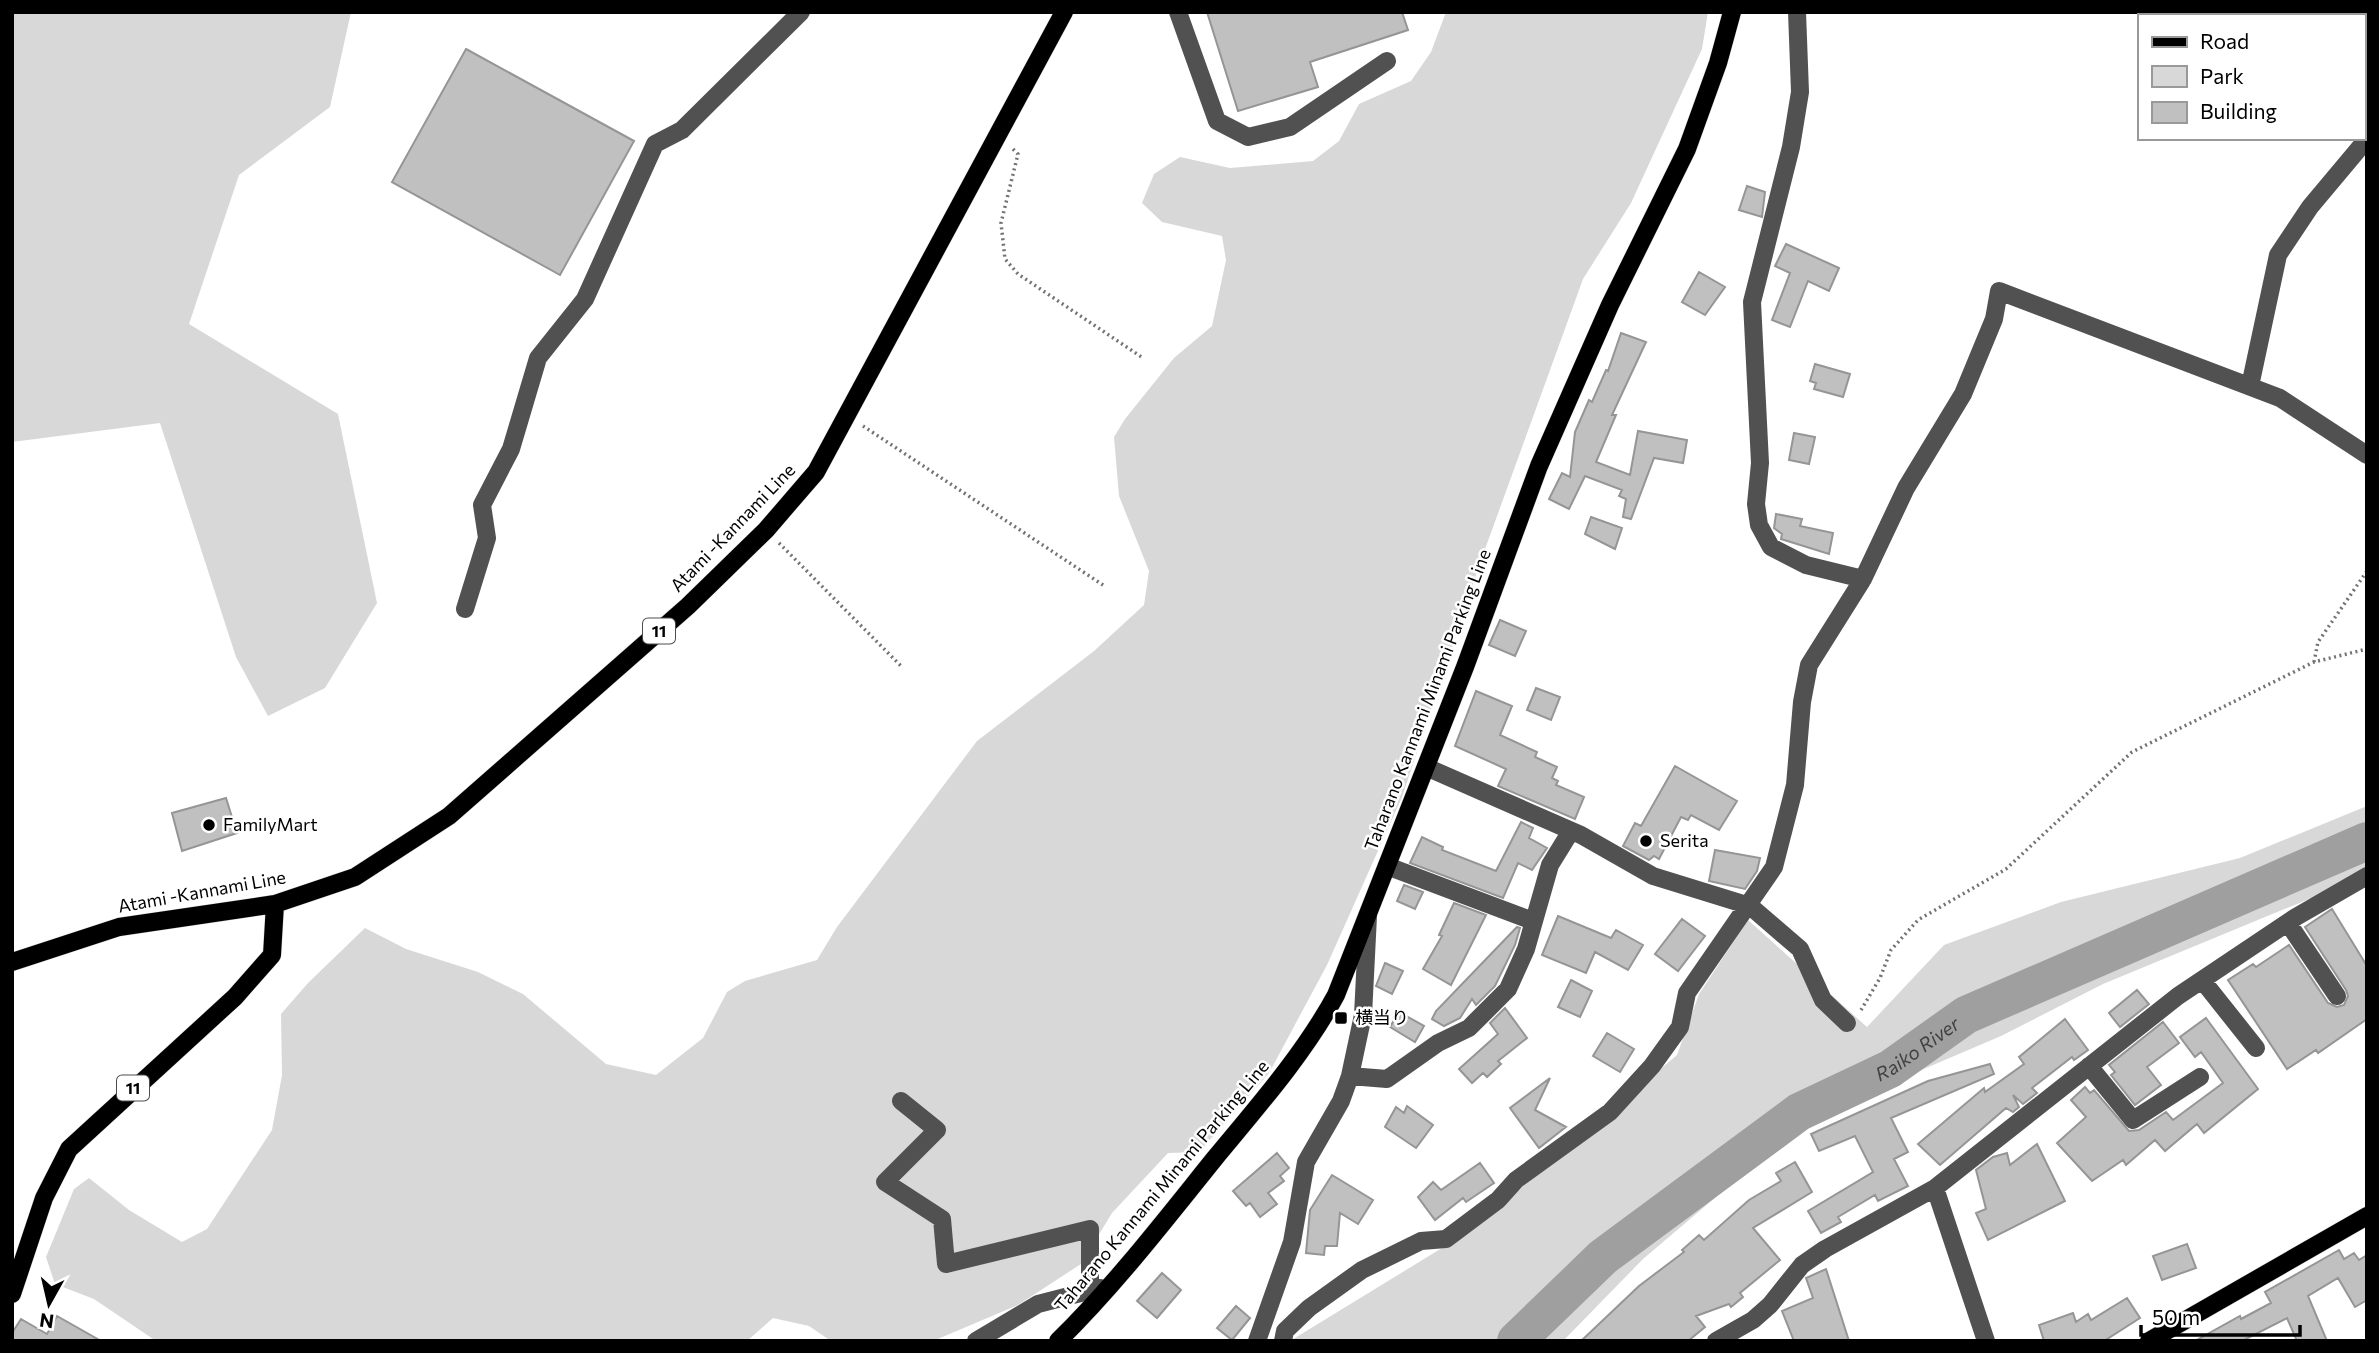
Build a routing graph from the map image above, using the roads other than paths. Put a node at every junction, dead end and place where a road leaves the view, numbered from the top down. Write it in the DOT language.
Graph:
graph roads {
  1 [pos="801,12"];
  2 [pos="1064,12"];
  3 [pos="1178,12"];
  4 [pos="1732,12"];
  5 [pos="1797,12"];
  6 [pos="1387,61"];
  7 [pos="2367,139"];
  8 [pos="2250,386"];
  9 [pos="2367,454"];
  10 [pos="1863,579"];
  11 [pos="465,609"];
  12 [pos="1426,767"];
  13 [pos="1571,831"];
  14 [pos="1387,866"];
  15 [pos="2367,876"];
  16 [pos="275,904"];
  17 [pos="1750,906"];
  18 [pos="1368,916"];
  19 [pos="1533,921"];
  20 [pos="2288,923"];
  21 [pos="12,962"];
  22 [pos="2203,980"];
  23 [pos="2336,996"];
  24 [pos="1847,1023"];
  25 [pos="2256,1048"];
  26 [pos="2090,1066"];
  27 [pos="1350,1076"];
  28 [pos="2200,1077"];
  29 [pos="901,1101"];
  30 [pos="1935,1188"];
  31 [pos="2367,1216"];
  32 [pos="1099,1289"];
  33 [pos="12,1294"];
  34 [pos="976,1341"];
  35 [pos="1058,1341"];
  36 [pos="1257,1341"];
  37 [pos="1283,1341"];
  38 [pos="1716,1341"];
  39 [pos="1986,1341"];
  40 [pos="2149,1341"];
  1 -- 11 [label="street"];
  2 -- 16 [label="main road, Atami -Kannami Line / 11"];
  3 -- 6 [label="street"];
  4 -- 12 [label="main road, Taharano Kannami Minami Parking Line"];
  5 -- 10 [label="street"];
  7 -- 8 [label="street"];
  8 -- 9 [label="street"];
  8 -- 10 [label="street"];
  10 -- 17 [label="street"];
  12 -- 13 [label="street"];
  12 -- 14 [label="main road, Taharano Kannami Minami Parking Line"];
  13 -- 17 [label="street"];
  13 -- 19 [label="street"];
  14 -- 18 [label="main road, Taharano Kannami Minami Parking Line"];
  14 -- 19 [label="street"];
  15 -- 20 [label="street"];
  16 -- 21 [label="main road, Atami -Kannami Line / 11"];
  16 -- 33 [label="main road, 11"];
  17 -- 24 [label="street"];
  17 -- 37 [label="street"];
  18 -- 27 [label="street"];
  18 -- 32 [label="main road, Taharano Kannami Minami Parking Line"];
  19 -- 27 [label="street"];
  20 -- 22 [label="street"];
  20 -- 23 [label="street"];
  22 -- 25 [label="street"];
  22 -- 26 [label="street"];
  26 -- 28 [label="street"];
  26 -- 30 [label="street"];
  27 -- 36 [label="street"];
  29 -- 32 [label="street"];
  30 -- 38 [label="street"];
  30 -- 39 [label="street"];
  31 -- 40 [label="main road"];
  32 -- 34 [label="street"];
  32 -- 35 [label="main road, Taharano Kannami Minami Parking Line"];
}
